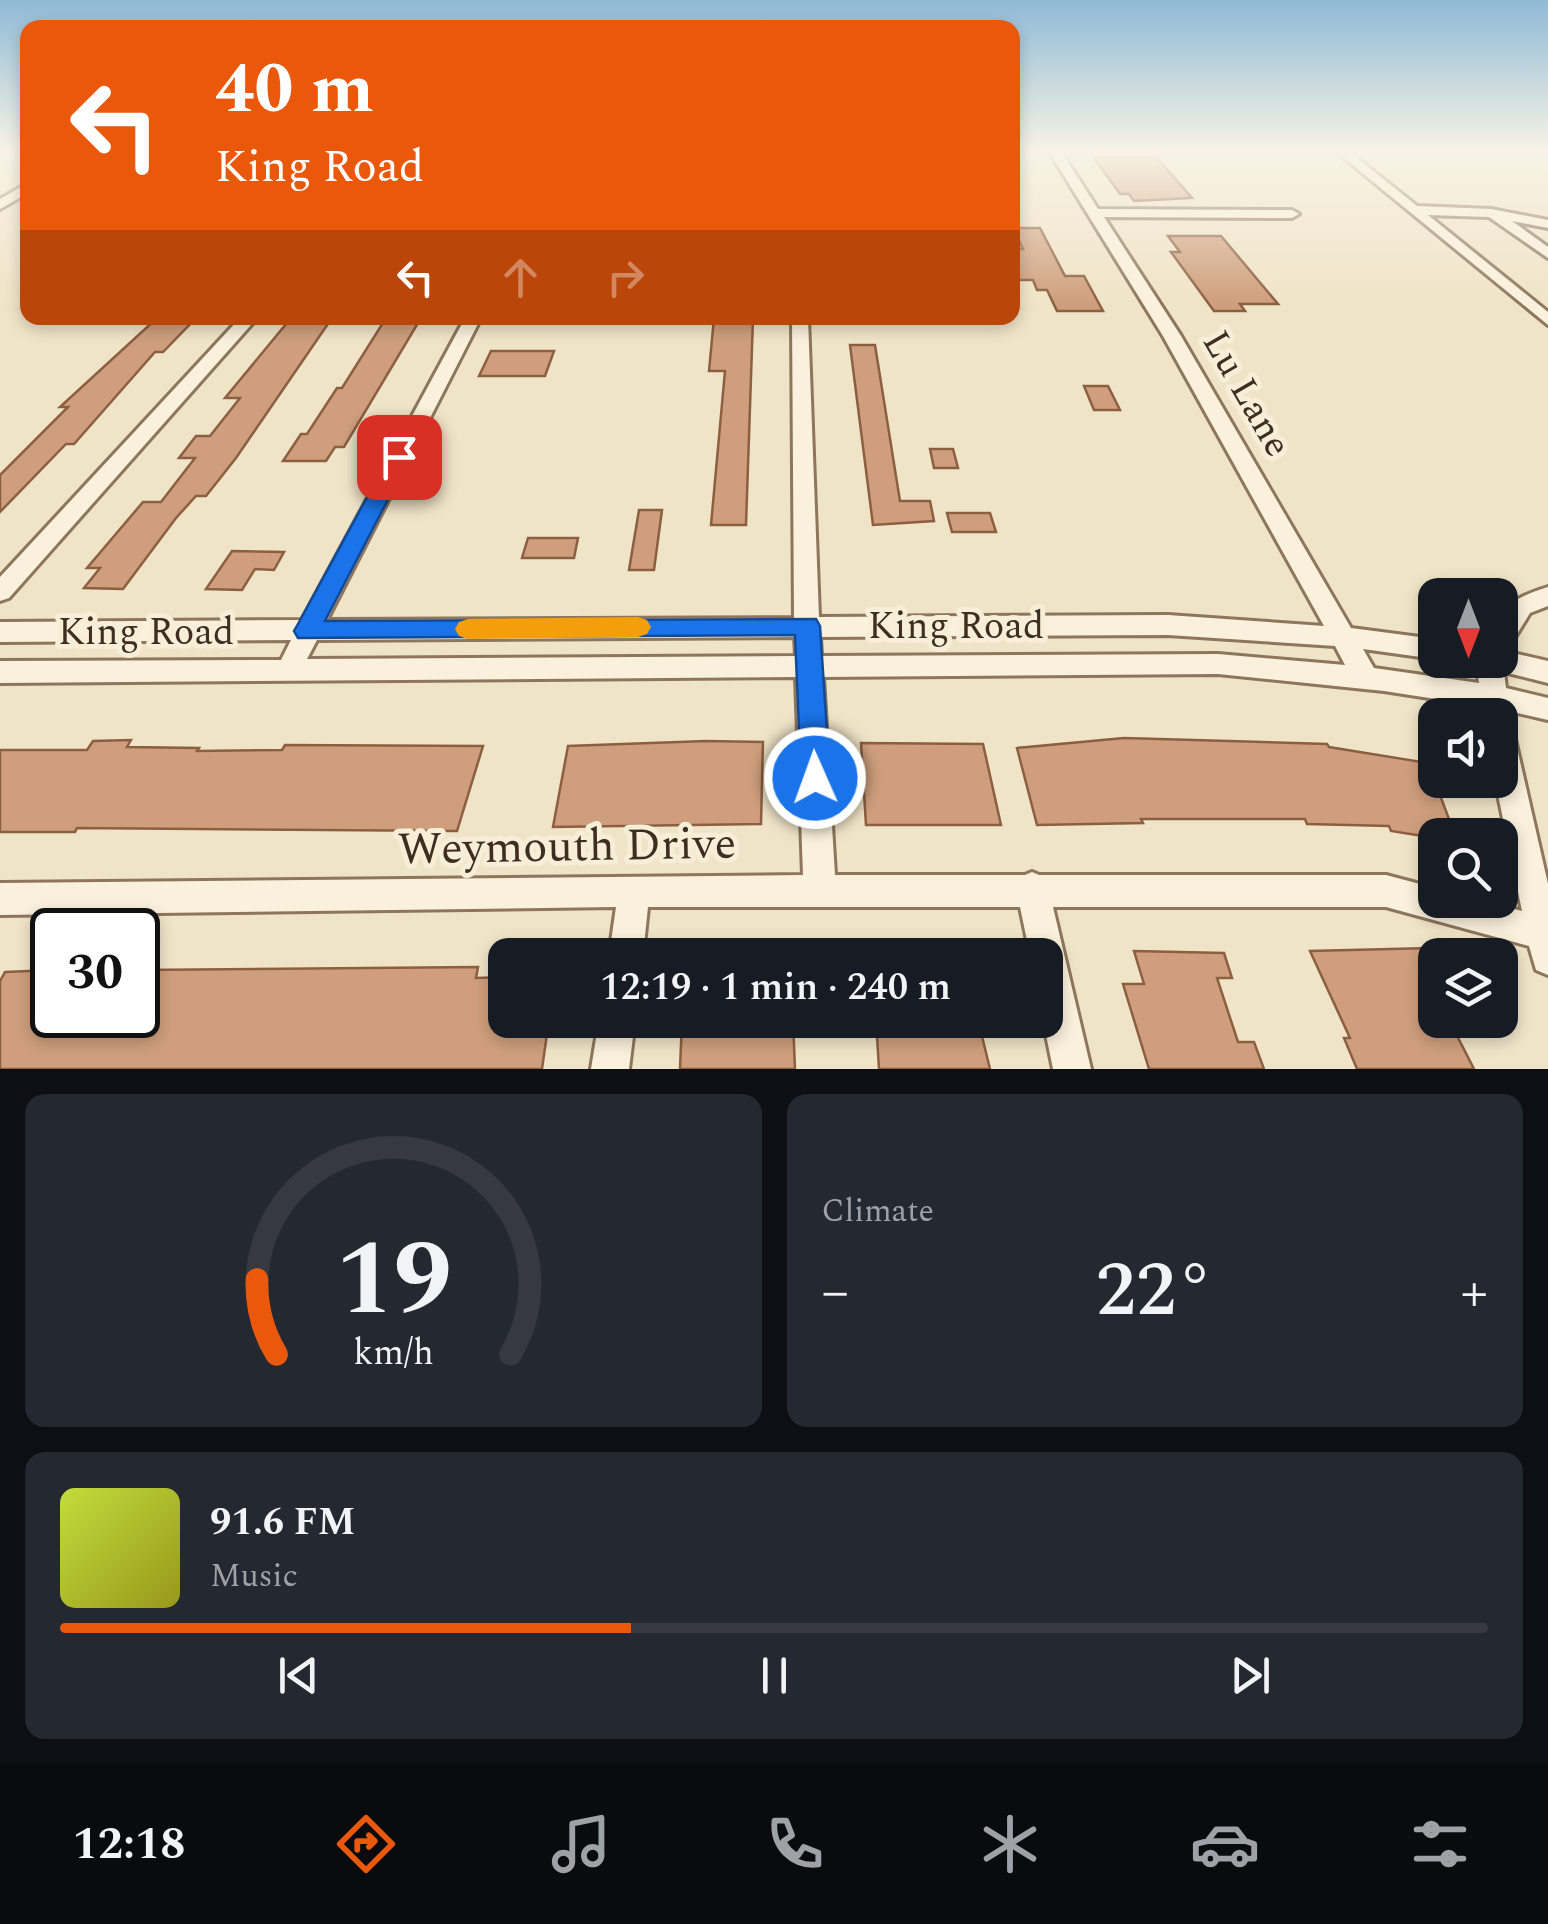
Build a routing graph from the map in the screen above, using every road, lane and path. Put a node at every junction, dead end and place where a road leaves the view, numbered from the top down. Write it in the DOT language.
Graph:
graph roads {
  1 [pos="1088,203"];
  2 [pos="1405,203"];
  3 [pos="1414,210"];
  4 [pos="1094,213"];
  5 [pos="1492,213"];
  6 [pos="1292,214"];
  7 [pos="1548,224"];
  8 [pos="1548,254"];
  9 [pos="1548,320"];
  10 [pos="243,325"];
  11 [pos="469,325"];
  12 [pos="800,325"];
  13 [pos="0,592"];
  14 [pos="1548,596"];
  15 [pos="1518,611"];
  16 [pos="808,626"];
  17 [pos="307,631"];
  18 [pos="0,632"];
  19 [pos="1346,638"];
  20 [pos="1418,647"];
  21 [pos="811,665"];
  22 [pos="1518,665"];
  23 [pos="289,670"];
  24 [pos="0,672"];
  25 [pos="1548,672"];
  26 [pos="1365,676"];
  27 [pos="1463,698"];
  28 [pos="1518,707"];
  29 [pos="1548,709"];
  30 [pos="1514,798"];
  31 [pos="1032,888"];
  32 [pos="634,890"];
  33 [pos="820,890"];
  34 [pos="0,899"];
  35 [pos="628,938"];
  36 [pos="1546,942"];
  37 [pos="614,1038"];
  38 [pos="610,1069"];
  39 [pos="1072,1069"];
  1 -- 4 [label="street, Lu Lane"];
  2 -- 3 [label="street"];
  3 -- 5 [label="street"];
  3 -- 9 [label="street"];
  4 -- 6 [label="street"];
  4 -- 19 [label="street, Lu Lane"];
  5 -- 7 [label="street"];
  5 -- 8 [label="street"];
  10 -- 13 [label="street"];
  11 -- 17 [label="street"];
  12 -- 16 [label="street"];
  14 -- 15 [label="street"];
  16 -- 17 [label="street, King Road"];
  16 -- 19 [label="street, King Road"];
  16 -- 21 [label="street"];
  17 -- 18 [label="street, King Road"];
  17 -- 23 [label="street"];
  19 -- 20 [label="street, King Road"];
  19 -- 26 [label="street, Lu Lane"];
  21 -- 23 [label="street, King Road"];
  21 -- 26 [label="street, King Road"];
  21 -- 33 [label="street"];
  22 -- 25 [label="street"];
  23 -- 24 [label="street, King Road"];
  26 -- 27 [label="street, King Road"];
  28 -- 29 [label="street, King Road"];
  30 -- 36 [label="street"];
  31 -- 33 [label="street, Weymouth Drive"];
  31 -- 36 [label="street, Weymouth Drive"];
  31 -- 39 [label="street"];
  32 -- 33 [label="street, Weymouth Drive"];
  32 -- 34 [label="street, Weymouth Drive"];
  32 -- 35 [label="street"];
  37 -- 38 [label="street"];
}
